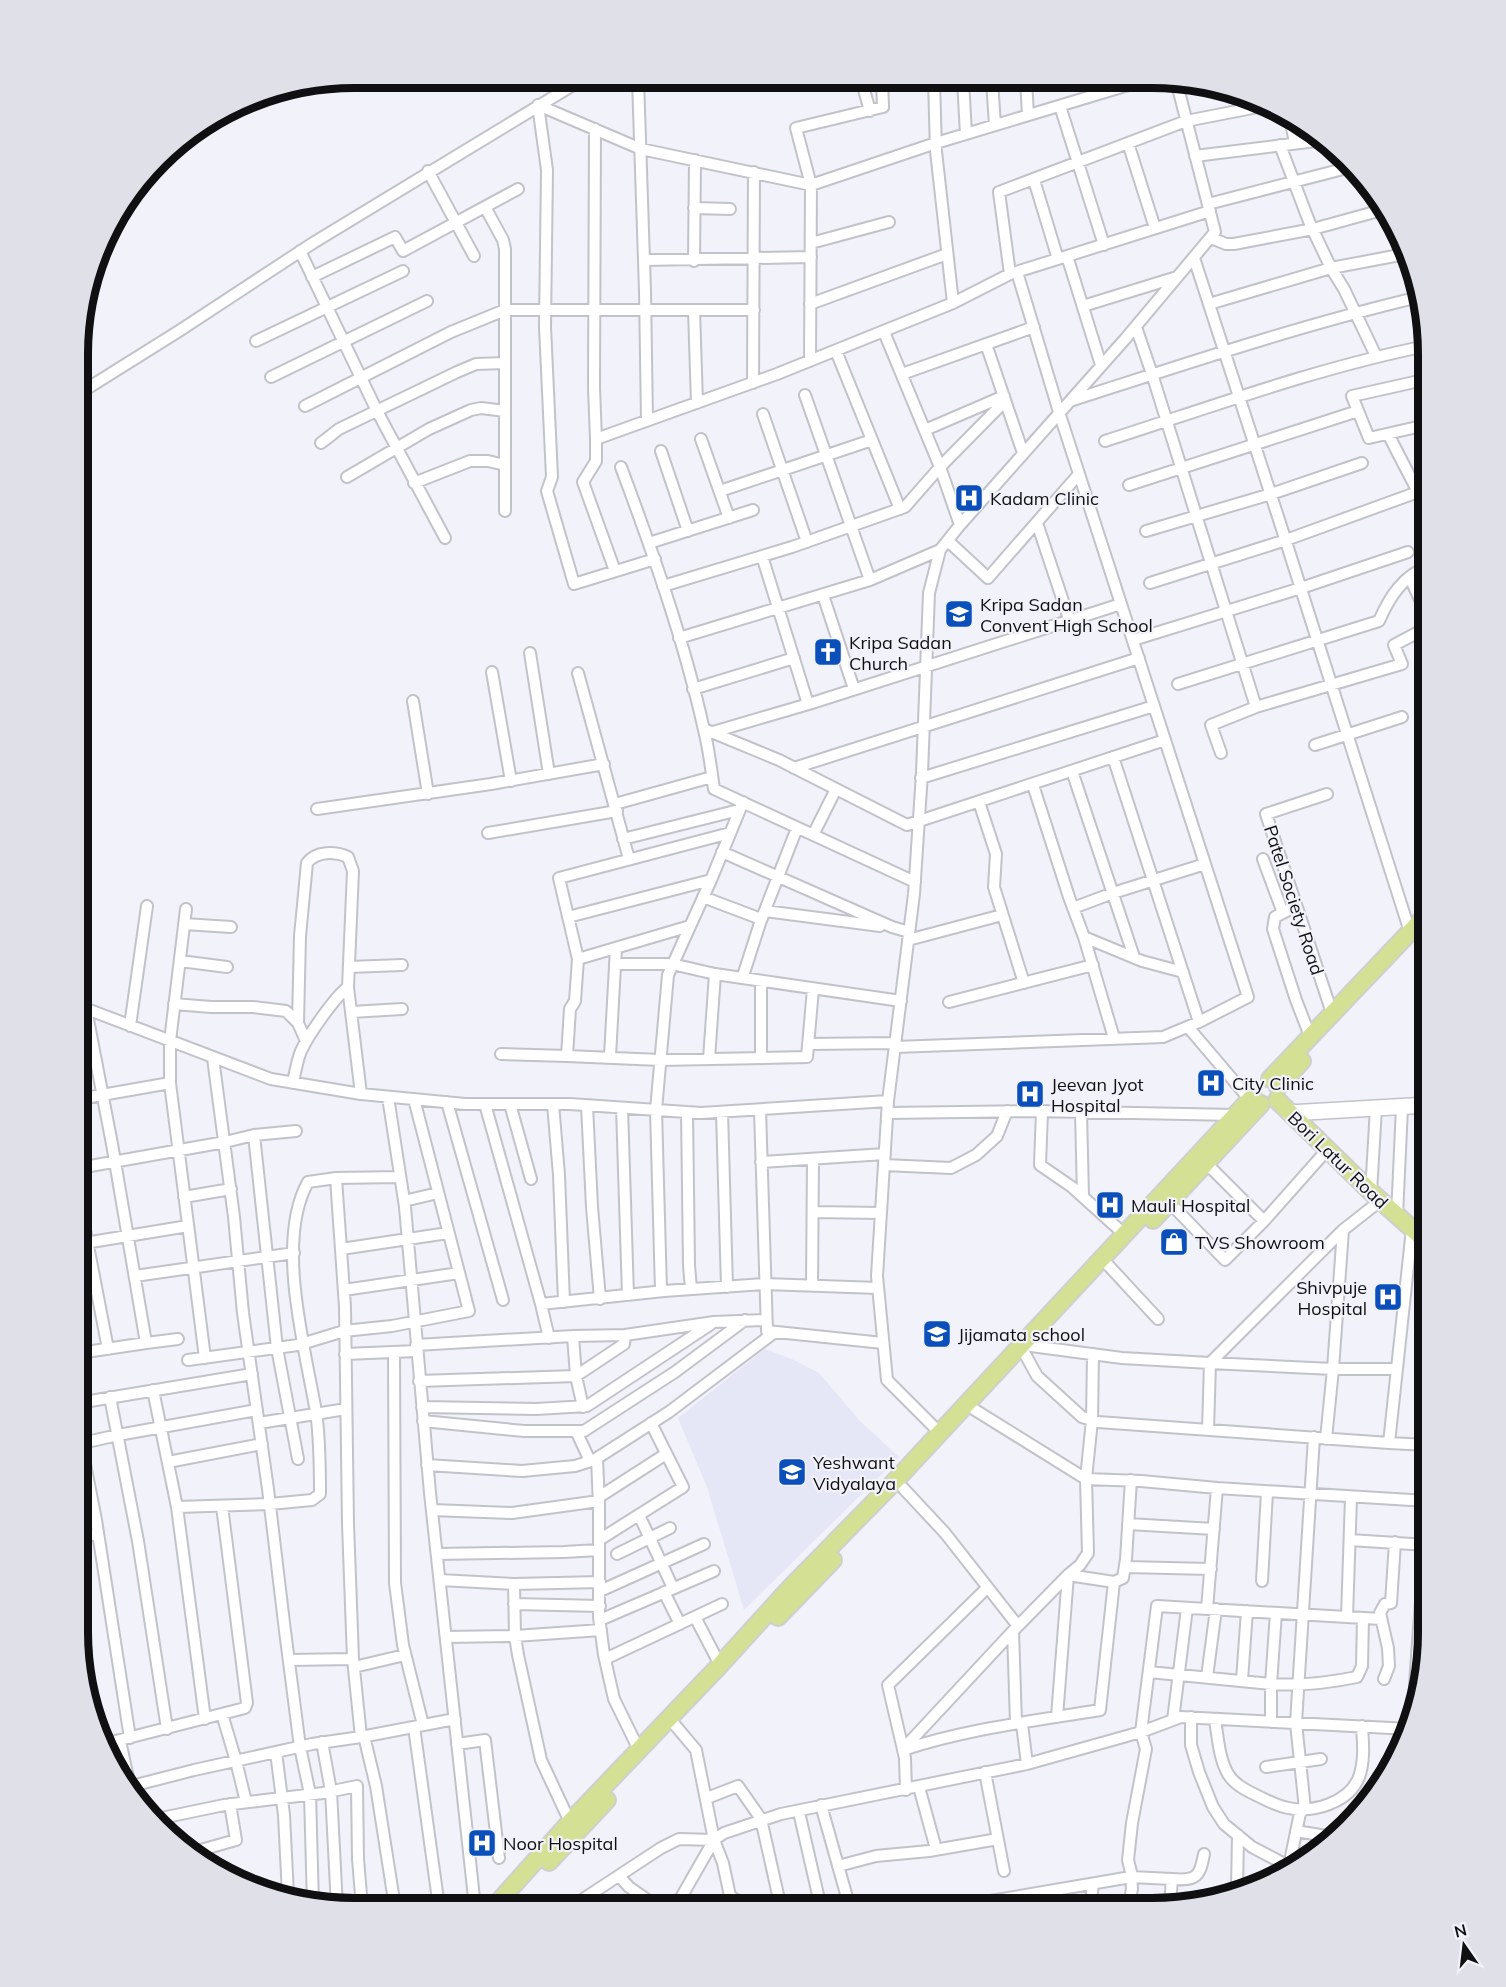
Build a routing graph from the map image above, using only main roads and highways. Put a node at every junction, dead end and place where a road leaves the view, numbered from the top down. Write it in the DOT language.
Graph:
graph roads {
  1 [pos="1418,924"];
  2 [pos="1418,937"];
  3 [pos="1265,1094"];
  4 [pos="1418,1106"];
  5 [pos="1289,1113"];
  6 [pos="1418,1234"];
  7 [pos="672,1722"];
  8 [pos="502,1898"];
  9 [pos="515,1898"];
  1 -- 3 [label="main road"];
  2 -- 3 [label="main road"];
  3 -- 5 [label="main road, Bori Latur Road"];
  3 -- 7 [label="main road"];
  3 -- 7 [label="main road"];
  4 -- 5 [label="main road"];
  5 -- 6 [label="main road, Bori Latur Road"];
  7 -- 8 [label="main road"];
  7 -- 9 [label="main road"];
}
